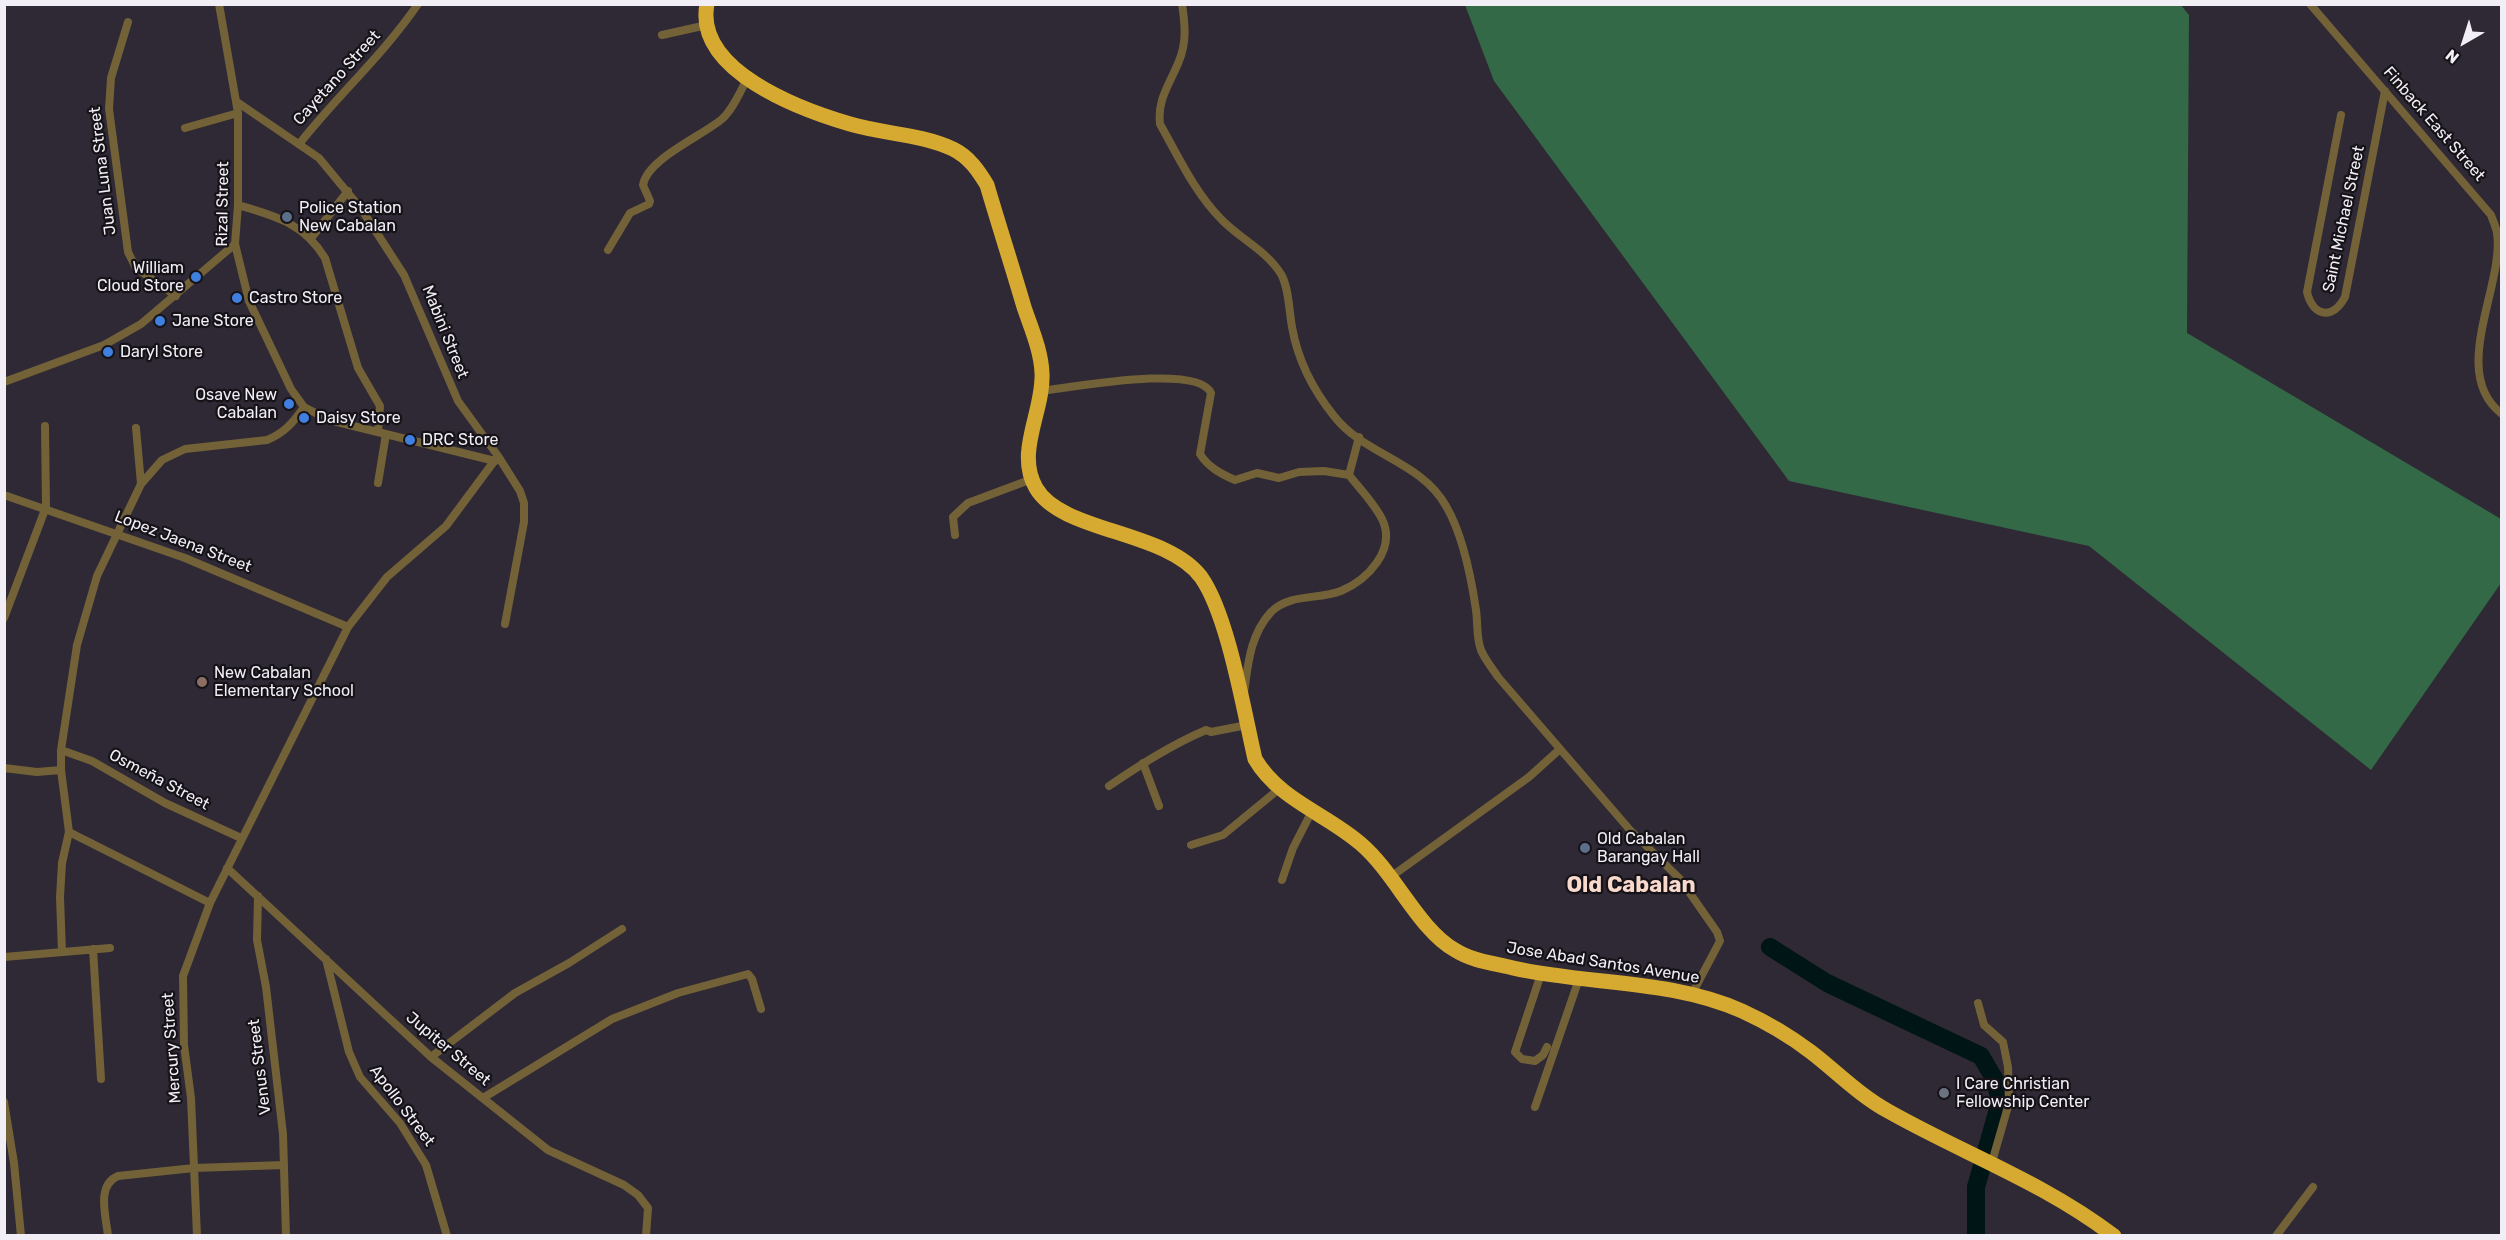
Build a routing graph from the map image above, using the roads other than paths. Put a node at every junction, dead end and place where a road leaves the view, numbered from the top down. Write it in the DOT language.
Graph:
graph roads {
  1 [pos="219,4"];
  2 [pos="418,4"];
  3 [pos="707,4"];
  4 [pos="1182,4"];
  5 [pos="2310,4"];
  6 [pos="128,22"];
  7 [pos="707,25"];
  8 [pos="662,35"];
  9 [pos="747,79"];
  10 [pos="2385,91"];
  11 [pos="237,102"];
  12 [pos="238,113"];
  13 [pos="2341,115"];
  14 [pos="185,128"];
  15 [pos="300,143"];
  16 [pos="348,191"];
  17 [pos="238,205"];
  18 [pos="312,237"];
  19 [pos="235,244"];
  20 [pos="608,250"];
  21 [pos="177,296"];
  22 [pos="4,382"];
  23 [pos="1041,391"];
  24 [pos="303,407"];
  25 [pos="2502,414"];
  26 [pos="45,426"];
  27 [pos="136,428"];
  28 [pos="382,433"];
  29 [pos="1359,438"];
  30 [pos="497,458"];
  31 [pos="1349,475"];
  32 [pos="1032,479"];
  33 [pos="378,483"];
  34 [pos="141,484"];
  35 [pos="4,495"];
  36 [pos="46,507"];
  37 [pos="116,532"];
  38 [pos="955,535"];
  39 [pos="4,618"];
  40 [pos="505,624"];
  41 [pos="348,627"];
  42 [pos="1243,706"];
  43 [pos="1247,724"];
  44 [pos="1560,749"];
  45 [pos="62,750"];
  46 [pos="1143,763"];
  47 [pos="4,768"];
  48 [pos="61,770"];
  49 [pos="1109,786"];
  50 [pos="1280,789"];
  51 [pos="1159,806"];
  52 [pos="1312,811"];
  53 [pos="69,832"];
  54 [pos="241,838"];
  55 [pos="1191,845"];
  56 [pos="227,868"];
  57 [pos="1392,876"];
  58 [pos="1282,880"];
  59 [pos="258,896"];
  60 [pos="210,903"];
  61 [pos="622,929"];
  62 [pos="110,948"];
  63 [pos="93,949"];
  64 [pos="62,952"];
  65 [pos="4,957"];
  66 [pos="326,958"];
  67 [pos="1541,974"];
  68 [pos="1579,980"];
  69 [pos="1692,994"];
  70 [pos="1978,1003"];
  71 [pos="761,1009"];
  72 [pos="1547,1047"];
  73 [pos="431,1057"];
  74 [pos="101,1079"];
  75 [pos="483,1098"];
  76 [pos="4,1102"];
  77 [pos="1535,1107"];
  78 [pos="1990,1161"];
  79 [pos="284,1165"];
  80 [pos="194,1168"];
  81 [pos="2313,1186"];
  82 [pos="21,1236"];
  83 [pos="108,1236"];
  84 [pos="197,1236"];
  85 [pos="286,1236"];
  86 [pos="447,1236"];
  87 [pos="646,1236"];
  88 [pos="2114,1236"];
  89 [pos="2276,1236"];
  1 -- 11 [label="street, Rizal Street"];
  2 -- 15 [label="street, Cayetano Street"];
  3 -- 7 [label="highway"];
  4 -- 29 [label="street"];
  5 -- 10 [label="street, Finback East Street"];
  6 -- 21 [label="street, Juan Luna Street"];
  7 -- 8 [label="street"];
  7 -- 9 [label="highway"];
  9 -- 20 [label="street"];
  9 -- 23 [label="highway"];
  10 -- 13 [label="street, Saint Michael Street"];
  10 -- 25 [label="street, Finback East Street"];
  11 -- 12 [label="street, Rizal Street"];
  11 -- 15 [label="street, Mabini Street"];
  12 -- 14 [label="street"];
  12 -- 17 [label="street, Rizal Street"];
  15 -- 16 [label="street, Mabini Street"];
  16 -- 18 [label="street"];
  16 -- 30 [label="street, Mabini Street"];
  17 -- 18 [label="street"];
  17 -- 19 [label="street, Rizal Street"];
  18 -- 28 [label="street"];
  19 -- 21 [label="street"];
  19 -- 24 [label="street, Rizal Street"];
  21 -- 22 [label="street"];
  23 -- 31 [label="street"];
  23 -- 32 [label="highway"];
  24 -- 28 [label="street"];
  24 -- 34 [label="street"];
  26 -- 36 [label="street"];
  27 -- 34 [label="street"];
  28 -- 30 [label="street"];
  28 -- 33 [label="street"];
  29 -- 31 [label="street"];
  29 -- 44 [label="street"];
  30 -- 40 [label="street, Mabini Street"];
  30 -- 41 [label="street, Mercury Street"];
  31 -- 42 [label="street"];
  32 -- 38 [label="street"];
  32 -- 42 [label="highway, Jose Abad Santos Avenue"];
  34 -- 37 [label="street"];
  35 -- 36 [label="street, Lopez Jaena Street"];
  36 -- 37 [label="street, Lopez Jaena Street"];
  36 -- 39 [label="street"];
  37 -- 41 [label="street, Lopez Jaena Street"];
  37 -- 45 [label="street"];
  41 -- 54 [label="street, Mercury Street"];
  42 -- 43 [label="highway, Jose Abad Santos Avenue"];
  43 -- 46 [label="street"];
  43 -- 50 [label="highway, Jose Abad Santos Avenue"];
  44 -- 57 [label="street"];
  44 -- 69 [label="street"];
  45 -- 48 [label="street"];
  45 -- 54 [label="street, Osmeña Street"];
  46 -- 49 [label="street"];
  46 -- 51 [label="street"];
  47 -- 48 [label="street"];
  48 -- 53 [label="street"];
  50 -- 52 [label="highway, Jose Abad Santos Avenue"];
  50 -- 55 [label="street"];
  52 -- 57 [label="highway, Jose Abad Santos Avenue"];
  52 -- 58 [label="street"];
  53 -- 60 [label="street"];
  53 -- 64 [label="street"];
  54 -- 56 [label="street, Mercury Street"];
  56 -- 59 [label="street, Jupiter Street"];
  56 -- 60 [label="street, Mercury Street"];
  57 -- 67 [label="highway, Jose Abad Santos Avenue"];
  59 -- 66 [label="street, Jupiter Street"];
  59 -- 79 [label="street, Venus Street"];
  60 -- 80 [label="street, Mercury Street"];
  61 -- 73 [label="street"];
  62 -- 63 [label="street"];
  63 -- 64 [label="street"];
  63 -- 74 [label="street"];
  64 -- 65 [label="street"];
  66 -- 73 [label="street, Jupiter Street"];
  66 -- 86 [label="street, Apollo Street"];
  67 -- 68 [label="highway, Jose Abad Santos Avenue"];
  67 -- 72 [label="street"];
  68 -- 69 [label="highway, Jose Abad Santos Avenue"];
  68 -- 77 [label="street"];
  69 -- 78 [label="highway, Jose Abad Santos Avenue"];
  70 -- 78 [label="street"];
  71 -- 75 [label="street"];
  73 -- 75 [label="street, Jupiter Street"];
  75 -- 87 [label="street, Jupiter Street"];
  76 -- 82 [label="street"];
  78 -- 88 [label="highway, Jose Abad Santos Avenue"];
  79 -- 80 [label="street"];
  79 -- 85 [label="street, Venus Street"];
  80 -- 83 [label="street"];
  80 -- 84 [label="street, Mercury Street"];
  81 -- 89 [label="street"];
}
